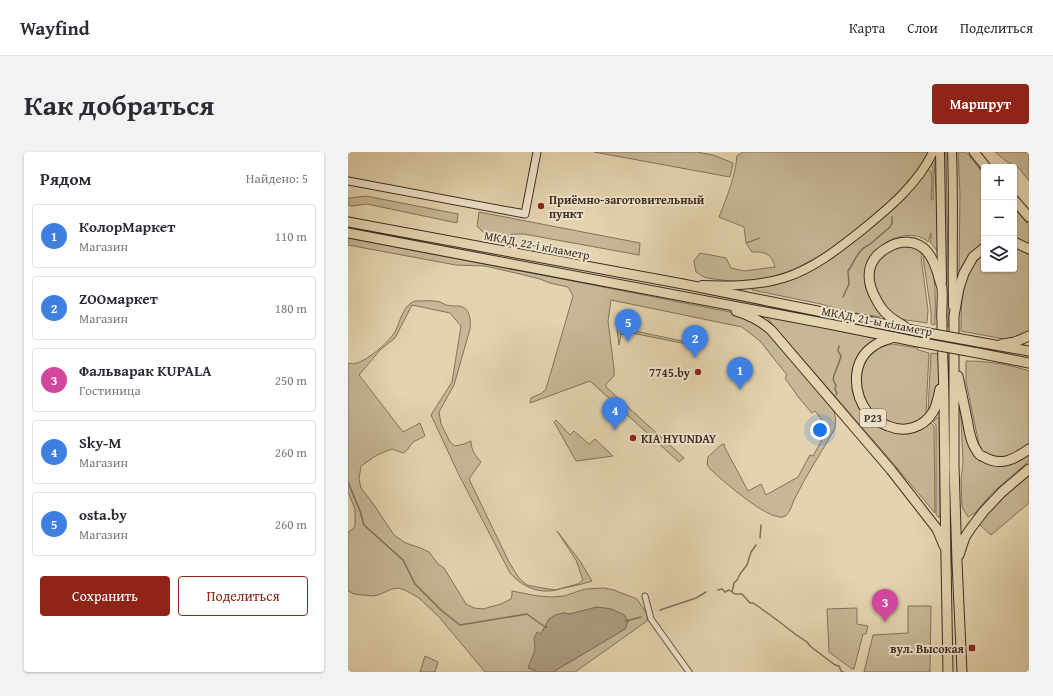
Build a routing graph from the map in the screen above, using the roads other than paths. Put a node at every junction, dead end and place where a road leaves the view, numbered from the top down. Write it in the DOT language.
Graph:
graph roads {
  1 [pos="537,152"];
  2 [pos="933,152"];
  3 [pos="940,152"];
  4 [pos="952,152"];
  5 [pos="974,152"];
  6 [pos="984,164"];
  7 [pos="348,180"];
  8 [pos="1017,203"];
  9 [pos="1029,217"];
  10 [pos="348,222"];
  11 [pos="348,233"];
  12 [pos="1017,243"];
  13 [pos="1029,249"];
  14 [pos="981,250"];
  15 [pos="683,284"];
  16 [pos="942,289"];
  17 [pos="722,292"];
  18 [pos="710,301"];
  19 [pos="720,303"];
  20 [pos="954,316"];
  21 [pos="914,330"];
  22 [pos="1029,336"];
  23 [pos="897,337"];
  24 [pos="994,345"];
  25 [pos="1029,351"];
  26 [pos="954,357"];
  27 [pos="1029,364"];
  28 [pos="944,374"];
  29 [pos="1029,449"];
  30 [pos="1029,469"];
  31 [pos="946,550"];
  32 [pos="956,562"];
  33 [pos="645,596"];
  34 [pos="963,669"];
  35 [pos="690,672"];
  36 [pos="948,672"];
  1 -- 7 [label="street"];
  2 -- 15 [label="main road"];
  3 -- 16 [label="main road, Р23"];
  4 -- 20 [label="main road"];
  5 -- 6 [label="highway"];
  8 -- 9 [label="highway"];
  10 -- 15 [label="highway, МКАД, 22-і кіламетр"];
  11 -- 18 [label="highway, МКАД, 22-і кіламетр"];
  12 -- 13 [label="highway"];
  14 -- 20 [label="highway"];
  15 -- 17 [label="highway, МКАД, 22-і кіламетр"];
  16 -- 21 [label="highway, Р23"];
  16 -- 28 [label="highway, Р23"];
  17 -- 21 [label="highway, МКАД, 21-ы кіламетр"];
  18 -- 19 [label="highway, МКАД, 22-і кіламетр"];
  18 -- 31 [label="highway, Р23"];
  19 -- 23 [label="highway, МКАД, 21-ы кіламетр"];
  20 -- 26 [label="highway"];
  21 -- 24 [label="highway, МКАД, 21-ы кіламетр, bridge"];
  22 -- 24 [label="highway"];
  23 -- 27 [label="highway, МКАД, 21-ы кіламетр, bridge"];
  23 -- 28 [label="highway, Р23"];
  24 -- 25 [label="highway, МКАД, 21-ы кіламетр"];
  26 -- 29 [label="highway"];
  26 -- 32 [label="highway"];
  28 -- 31 [label="highway, Р23"];
  30 -- 32 [label="highway"];
  31 -- 36 [label="highway, Р23"];
  32 -- 34 [label="highway"];
  33 -- 35 [label="street"];
}
